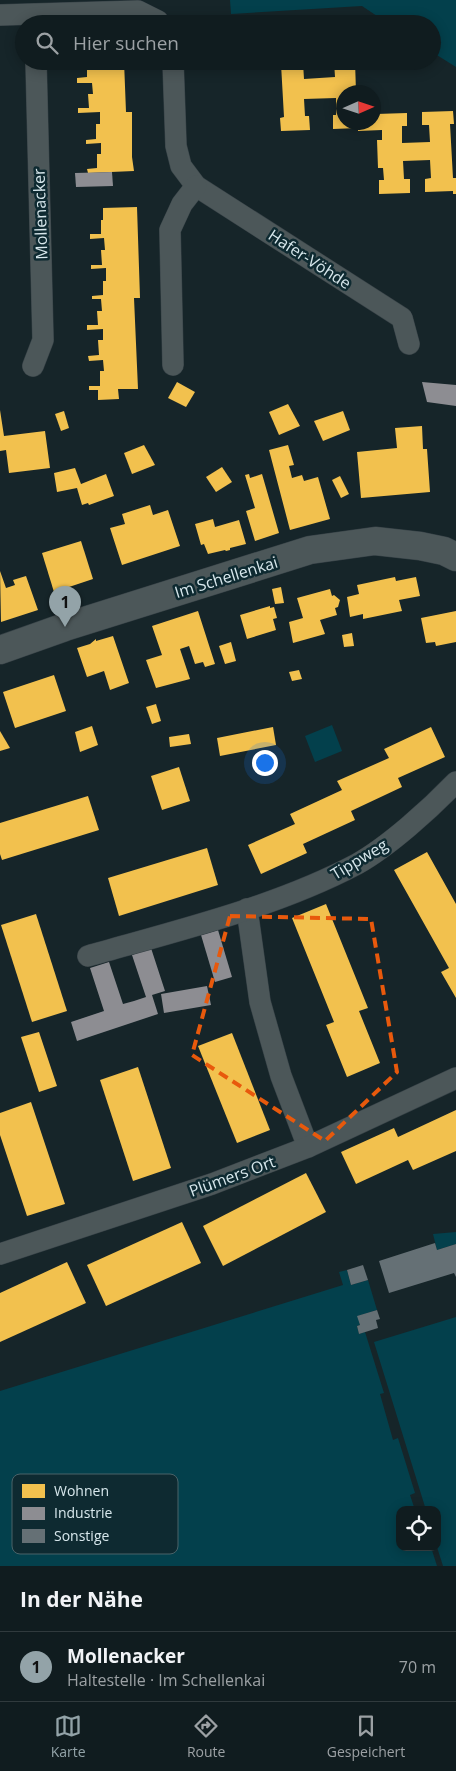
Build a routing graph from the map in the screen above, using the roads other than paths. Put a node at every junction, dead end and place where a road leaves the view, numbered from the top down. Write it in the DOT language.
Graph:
graph roads {
  1 [pos="0,15"];
  2 [pos="86,15"];
  3 [pos="146,15"];
  4 [pos="15,17"];
  5 [pos="36,70"];
  6 [pos="173,70"];
  7 [pos="196,186"];
  8 [pos="409,344"];
  9 [pos="174,365"];
  10 [pos="33,366"];
  11 [pos="456,557"];
  12 [pos="0,650"];
  13 [pos="456,782"];
  14 [pos="246,909"];
  15 [pos="88,956"];
  16 [pos="456,1078"];
  17 [pos="308,1147"];
  18 [pos="0,1254"];
  1 -- 4 [label="street"];
  2 -- 3 [label="street"];
  5 -- 10 [label="street, Mollenacker"];
  6 -- 7 [label="street, Hafer-Vöhde"];
  7 -- 8 [label="street, Hafer-Vöhde"];
  7 -- 9 [label="street"];
  11 -- 12 [label="street, Im Schellenkai"];
  13 -- 14 [label="street, Tippweg"];
  14 -- 15 [label="street, Tippweg"];
  14 -- 17 [label="street"];
  16 -- 17 [label="street, Plümers Ort"];
  17 -- 18 [label="street, Plümers Ort"];
}
